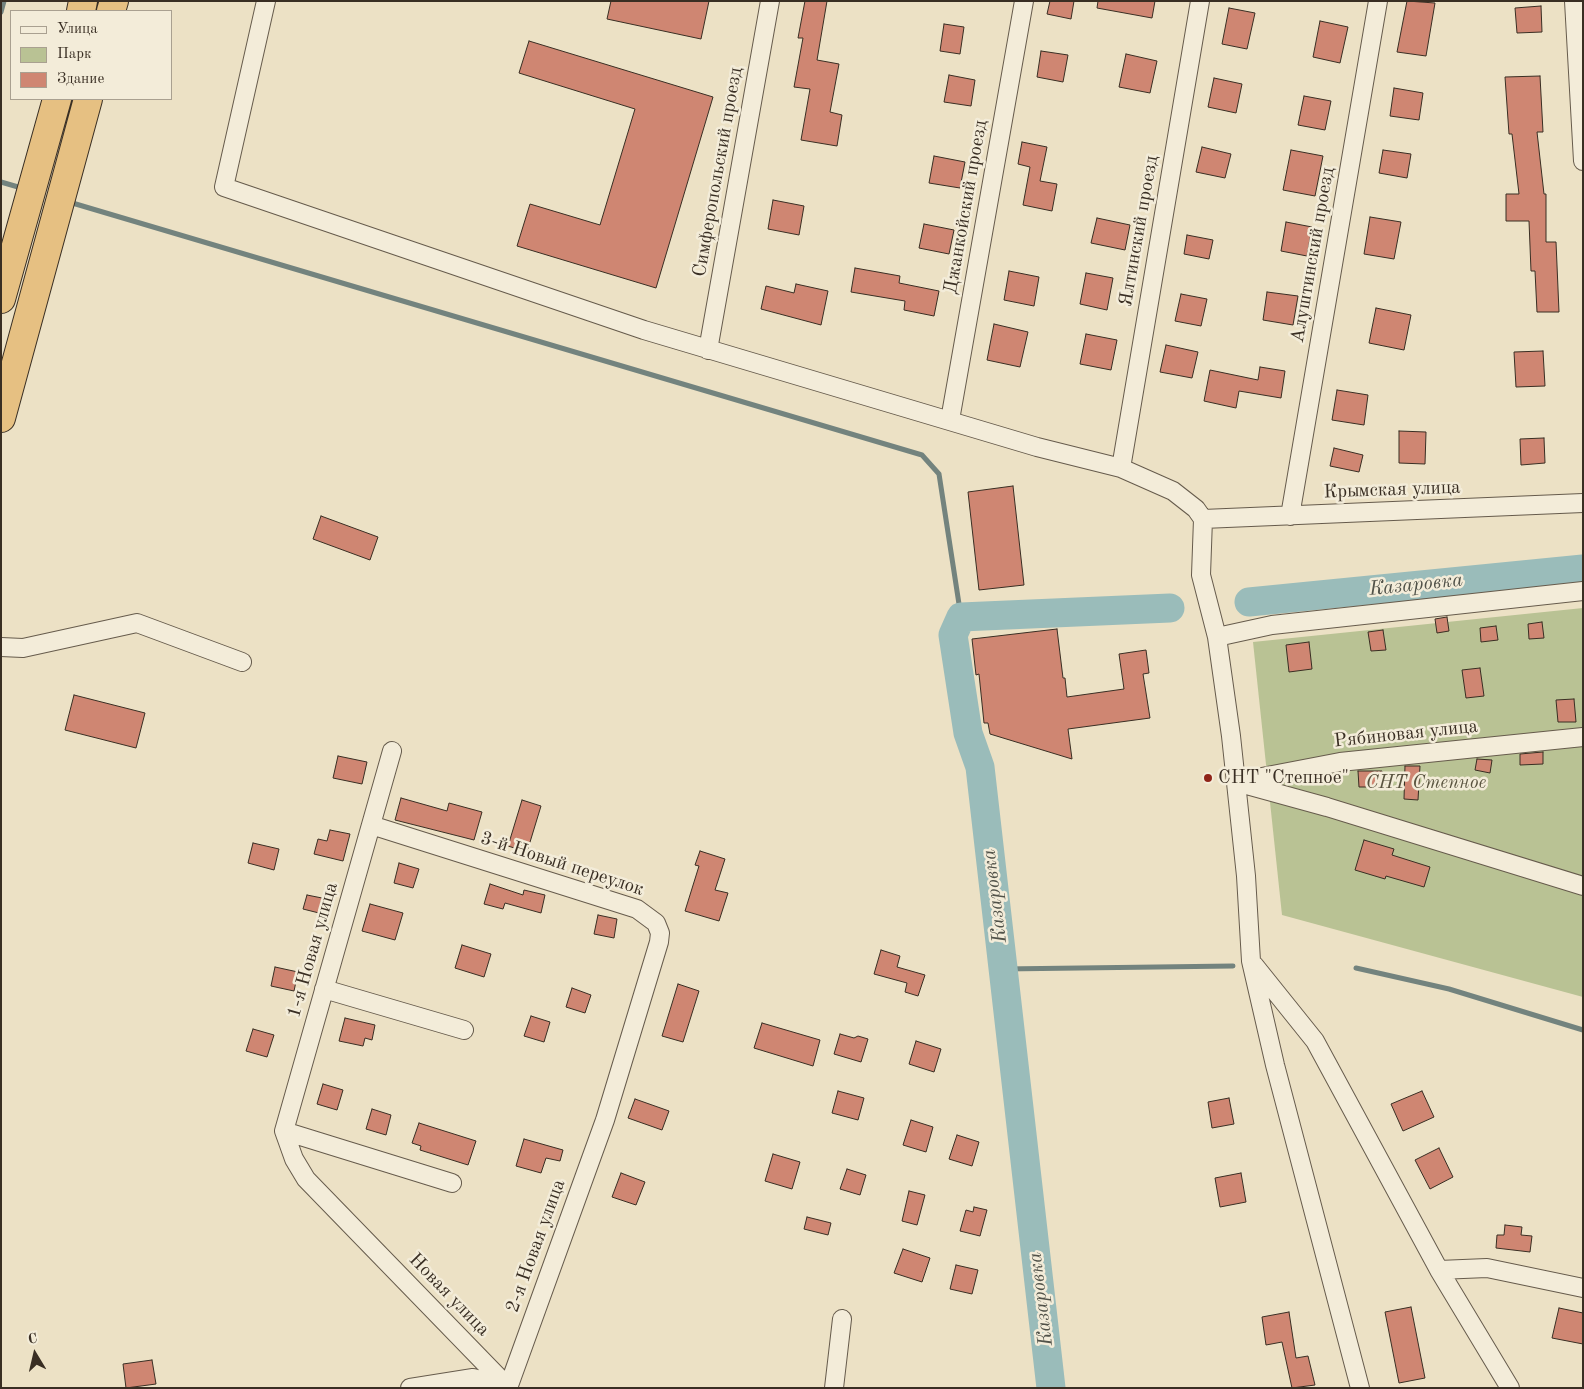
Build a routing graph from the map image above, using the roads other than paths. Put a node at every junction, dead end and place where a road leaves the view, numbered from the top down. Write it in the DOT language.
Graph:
graph roads {
  1 [pos="266,1"];
  2 [pos="770,1"];
  3 [pos="1024,1"];
  4 [pos="1200,1"];
  5 [pos="1378,1"];
  6 [pos="1574,1"];
  7 [pos="57,100"];
  8 [pos="88,100"];
  9 [pos="1583,161"];
  10 [pos="1,299"];
  11 [pos="708,350"];
  12 [pos="1,418"];
  13 [pos="950,420"];
  14 [pos="1120,468"];
  15 [pos="1583,503"];
  16 [pos="1290,516"];
  17 [pos="1203,519"];
  18 [pos="1583,591"];
  19 [pos="1217,637"];
  20 [pos="1,647"];
  21 [pos="242,662"];
  22 [pos="1583,736"];
  23 [pos="392,752"];
  24 [pos="1236,782"];
  25 [pos="371,825"];
  26 [pos="1583,886"];
  27 [pos="1251,960"];
  28 [pos="324,989"];
  29 [pos="464,1030"];
  30 [pos="605,1120"];
  31 [pos="284,1131"];
  32 [pos="452,1183"];
  33 [pos="1439,1270"];
  34 [pos="1583,1288"];
  35 [pos="842,1319"];
  36 [pos="508,1387"];
  37 [pos="410,1388"];
  38 [pos="834,1388"];
  39 [pos="1360,1388"];
  40 [pos="1510,1388"];
  1 -- 11 [label="street"];
  2 -- 11 [label="street, Симферопольский проезд"];
  3 -- 13 [label="street, Джанкойский проезд"];
  4 -- 14 [label="street, Ялтинский проезд"];
  5 -- 16 [label="street, Алуштинский проезд"];
  6 -- 9 [label="street"];
  7 -- 10 [label="highway"];
  8 -- 12 [label="highway"];
  11 -- 13 [label="street"];
  13 -- 14 [label="street"];
  14 -- 17 [label="street"];
  15 -- 16 [label="street, Крымская улица"];
  16 -- 17 [label="street, Крымская улица"];
  17 -- 19 [label="street"];
  18 -- 19 [label="street"];
  19 -- 24 [label="street"];
  20 -- 21 [label="street"];
  22 -- 24 [label="street, Рябиновая улица"];
  23 -- 25 [label="street, 1-я Новая улица"];
  24 -- 26 [label="street"];
  24 -- 27 [label="street"];
  25 -- 28 [label="street, 1-я Новая улица"];
  25 -- 30 [label="street, 3-й Новый переулок"];
  27 -- 33 [label="street"];
  27 -- 39 [label="street"];
  28 -- 29 [label="street"];
  28 -- 31 [label="street, 1-я Новая улица"];
  30 -- 36 [label="street, 2-я Новая улица"];
  31 -- 32 [label="street"];
  31 -- 36 [label="street, Новая улица"];
  33 -- 34 [label="street"];
  33 -- 40 [label="street"];
  35 -- 38 [label="street"];
  36 -- 37 [label="street"];
}
